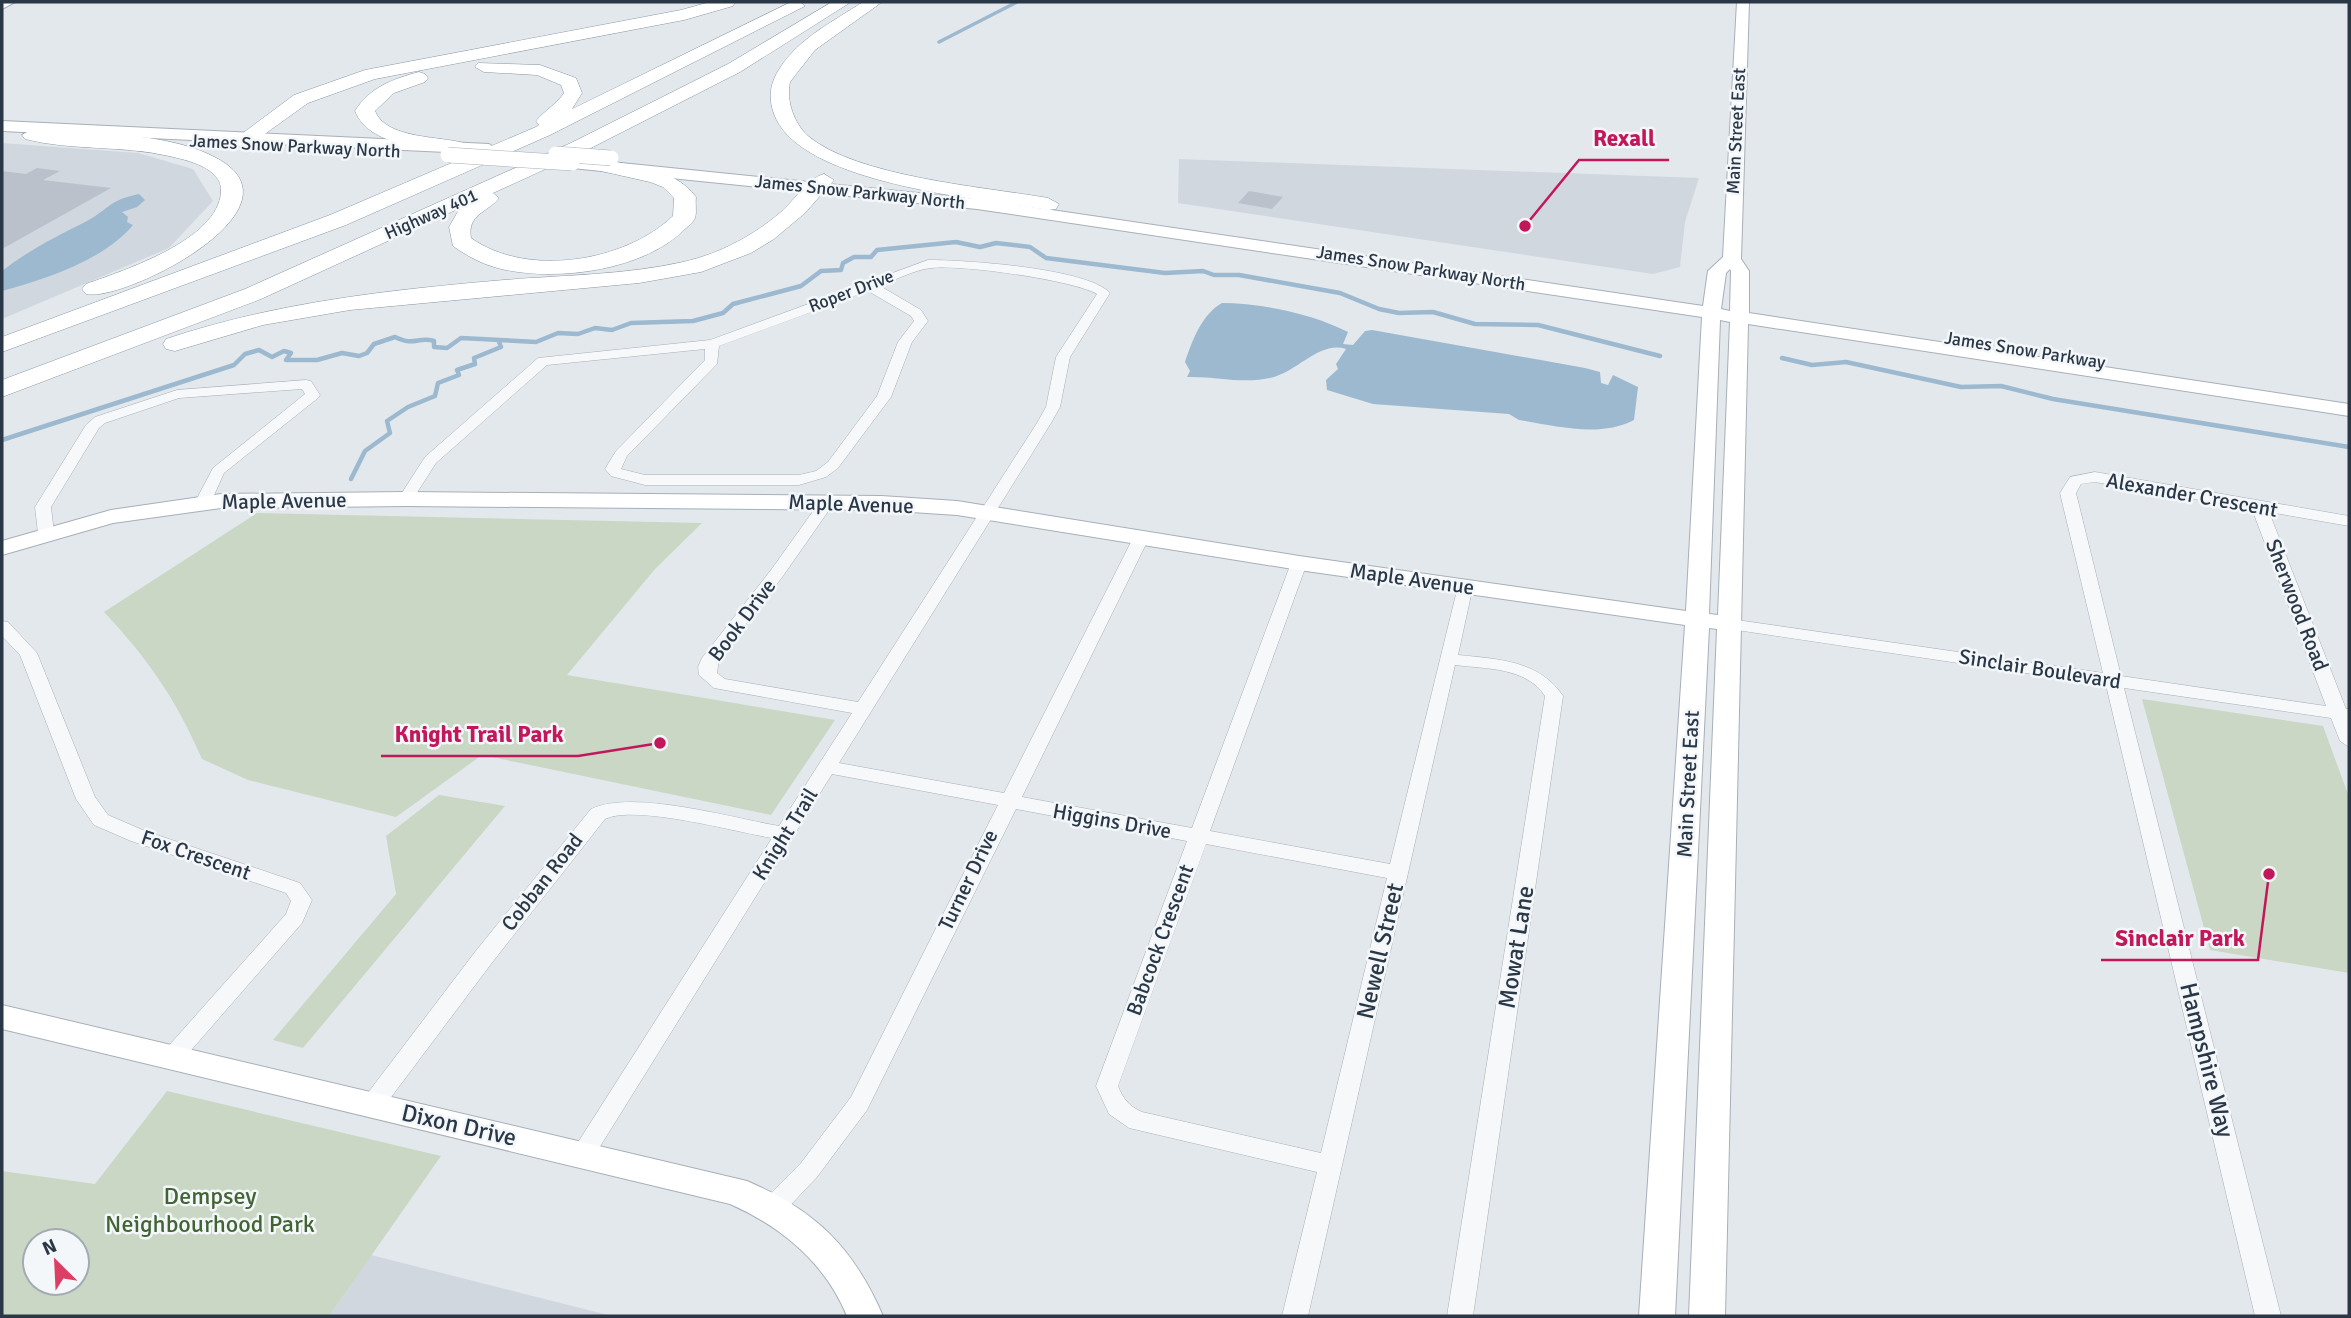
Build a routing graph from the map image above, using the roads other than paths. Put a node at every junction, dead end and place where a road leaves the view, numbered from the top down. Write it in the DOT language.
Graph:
graph roads {
  1 [pos="9,2"];
  2 [pos="727,2"];
  3 [pos="783,2"];
  4 [pos="804,2"];
  5 [pos="843,2"];
  6 [pos="874,2"];
  7 [pos="1743,2"];
  8 [pos="2,5"];
  9 [pos="702,56"];
  10 [pos="2,126"];
  11 [pos="2,133"];
  12 [pos="32,135"];
  13 [pos="245,139"];
  14 [pos="452,151"];
  15 [pos="576,155"];
  16 [pos="605,162"];
  17 [pos="436,177"];
  18 [pos="821,183"];
  19 [pos="1048,204"];
  20 [pos="1732,259"];
  21 [pos="868,285"];
  22 [pos="1708,303"];
  23 [pos="1739,309"];
  24 [pos="2,326"];
  25 [pos="712,344"];
  26 [pos="2,345"];
  27 [pos="2,389"];
  28 [pos="2349,401"];
  29 [pos="2,405"];
  30 [pos="2349,410"];
  31 [pos="406,499"];
  32 [pos="203,502"];
  33 [pos="826,503"];
  34 [pos="2259,508"];
  35 [pos="985,513"];
  36 [pos="2349,521"];
  37 [pos="46,533"];
  38 [pos="1141,538"];
  39 [pos="2,548"];
  40 [pos="1298,563"];
  41 [pos="1465,586"];
  42 [pos="1697,619"];
  43 [pos="1730,624"];
  44 [pos="2,626"];
  45 [pos="1447,659"];
  46 [pos="2114,681"];
  47 [pos="863,709"];
  48 [pos="2344,714"];
  49 [pos="2349,741"];
  50 [pos="826,767"];
  51 [pos="1007,802"];
  52 [pos="785,834"];
  53 [pos="1199,836"];
  54 [pos="1398,873"];
  55 [pos="2,1017"];
  56 [pos="172,1057"];
  57 [pos="372,1105"];
  58 [pos="583,1154"];
  59 [pos="1330,1165"];
  60 [pos="773,1207"];
  61 [pos="865,1316"];
  62 [pos="1295,1316"];
  63 [pos="1460,1316"];
  64 [pos="1657,1316"];
  65 [pos="1707,1316"];
  66 [pos="2268,1316"];
  1 -- 8 [label="main road"];
  2 -- 13 [label="highway"];
  3 -- 9 [label="highway"];
  4 -- 9 [label="highway"];
  5 -- 15 [label="highway, Highway 401"];
  6 -- 19 [label="highway"];
  7 -- 20 [label="main road, Main Street East"];
  9 -- 17 [label="highway, Highway 401"];
  10 -- 13 [label="main road, James Snow Parkway North"];
  11 -- 12 [label="main road, James Snow Parkway North"];
  12 -- 13 [label="main road, James Snow Parkway North"];
  12 -- 24 [label="highway"];
  13 -- 14 [label="main road, James Snow Parkway North"];
  14 -- 15 [label="main road, James Snow Parkway North, bridge"];
  14 -- 16 [label="main road, James Snow Parkway North, bridge"];
  14 -- 17 [label="highway"];
  15 -- 16 [label="main road, James Snow Parkway North"];
  15 -- 16 [label="highway"];
  15 -- 27 [label="highway, Highway 401"];
  16 -- 18 [label="main road, James Snow Parkway North"];
  17 -- 26 [label="highway, Highway 401"];
  18 -- 19 [label="main road, James Snow Parkway North"];
  18 -- 22 [label="main road, James Snow Parkway North"];
  18 -- 29 [label="highway"];
  19 -- 22 [label="main road, James Snow Parkway North"];
  20 -- 22 [label="main road, Main Street East"];
  20 -- 23 [label="main road, Main Street East"];
  21 -- 25 [label="street, Roper Drive"];
  21 -- 25 [label="street"];
  21 -- 35 [label="street, Roper Drive"];
  22 -- 23 [label="main road, James Snow Parkway"];
  22 -- 42 [label="main road, Main Street East"];
  23 -- 28 [label="main road, James Snow Parkway"];
  23 -- 30 [label="main road, James Snow Parkway"];
  23 -- 43 [label="main road, Main Street East"];
  25 -- 31 [label="street, Roper Drive"];
  31 -- 32 [label="main road, Maple Avenue"];
  31 -- 33 [label="main road, Maple Avenue"];
  32 -- 37 [label="main road, Maple Avenue"];
  32 -- 37 [label="street"];
  33 -- 35 [label="main road, Maple Avenue"];
  33 -- 47 [label="street, Book Drive"];
  34 -- 36 [label="street, Alexander Crescent"];
  34 -- 46 [label="street, Alexander Crescent"];
  34 -- 48 [label="street, Sherwood Road"];
  35 -- 38 [label="main road, Maple Avenue"];
  35 -- 47 [label="street, Knight Trail"];
  37 -- 39 [label="main road, Maple Avenue"];
  38 -- 40 [label="main road, Maple Avenue"];
  38 -- 51 [label="street, Turner Drive"];
  40 -- 41 [label="main road, Maple Avenue"];
  40 -- 53 [label="street, Babcock Crescent"];
  41 -- 42 [label="main road, Maple Avenue"];
  41 -- 45 [label="street, Newell Street"];
  42 -- 43 [label="main road, Maple Avenue"];
  42 -- 64 [label="main road, Main Street East"];
  43 -- 46 [label="street, Sinclair Boulevard"];
  43 -- 65 [label="main road, Main Street East"];
  44 -- 56 [label="street, Fox Crescent"];
  45 -- 54 [label="street, Newell Street"];
  45 -- 63 [label="street, Mowat Lane"];
  46 -- 48 [label="street, Sinclair Boulevard"];
  46 -- 66 [label="street, Hampshire Way"];
  47 -- 50 [label="street, Knight Trail"];
  48 -- 49 [label="street, Sherwood Road"];
  50 -- 51 [label="street, Higgins Drive"];
  50 -- 52 [label="street, Knight Trail"];
  51 -- 53 [label="street, Higgins Drive"];
  51 -- 60 [label="street, Turner Drive"];
  52 -- 57 [label="street, Cobban Road"];
  52 -- 58 [label="street, Knight Trail"];
  53 -- 54 [label="street, Higgins Drive"];
  53 -- 59 [label="street, Babcock Crescent"];
  54 -- 59 [label="street, Newell Street"];
  55 -- 56 [label="main road, Dixon Drive"];
  56 -- 57 [label="main road, Dixon Drive"];
  57 -- 58 [label="main road, Dixon Drive"];
  58 -- 60 [label="main road, Dixon Drive"];
  59 -- 62 [label="street, Newell Street"];
  60 -- 61 [label="main road, Dixon Drive"];
}
